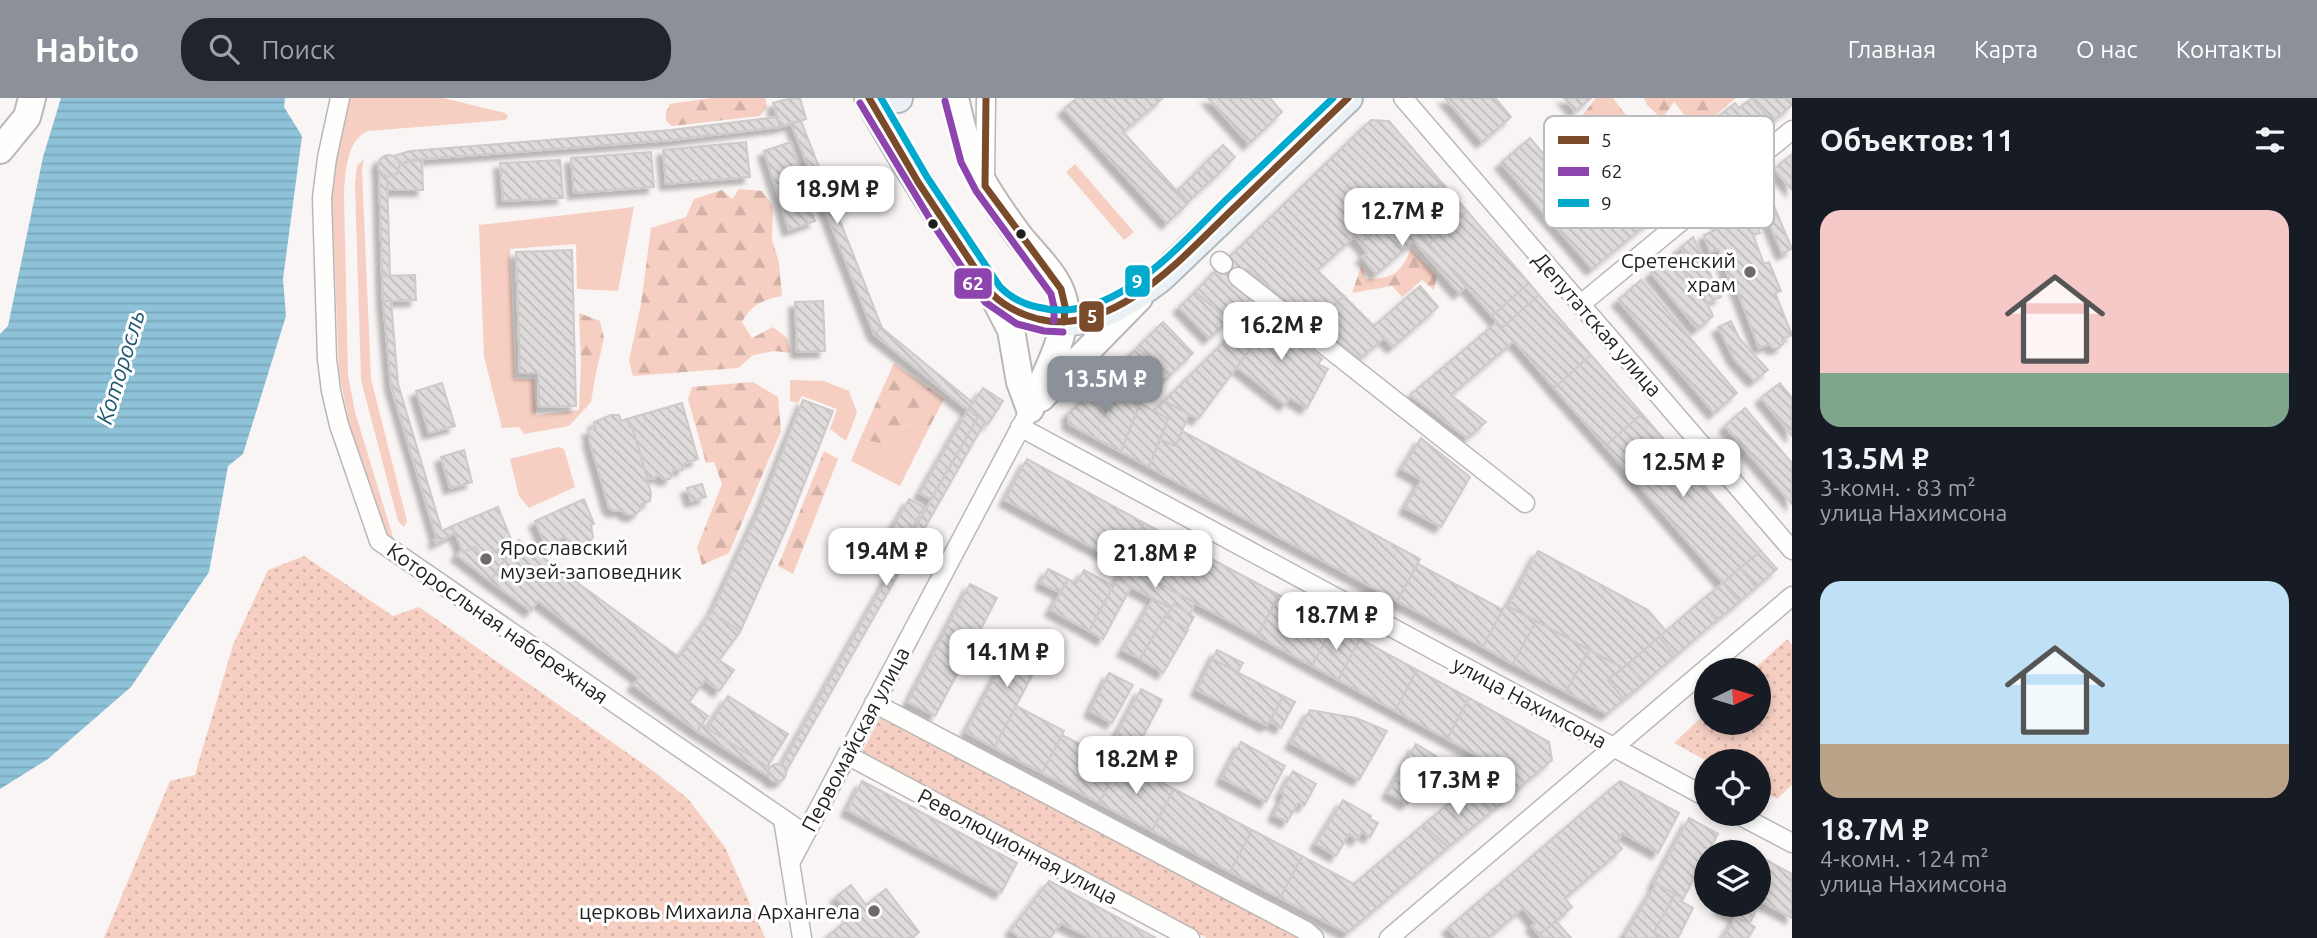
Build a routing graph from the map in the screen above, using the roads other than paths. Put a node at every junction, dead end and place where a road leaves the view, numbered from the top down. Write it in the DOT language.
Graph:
graph roads {
  1 [pos="32,98"];
  2 [pos="340,98"];
  3 [pos="869,98"];
  4 [pos="955,98"];
  5 [pos="986,98"];
  6 [pos="1348,98"];
  7 [pos="1403,98"];
  8 [pos="1792,130"];
  9 [pos="1774,145"];
  10 [pos="0,150"];
  11 [pos="985,186"];
  12 [pos="1674,228"];
  13 [pos="1161,276"];
  14 [pos="1238,277"];
  15 [pos="993,295"];
  16 [pos="1581,304"];
  17 [pos="1065,322"];
  18 [pos="1025,418"];
  19 [pos="1525,503"];
  20 [pos="1792,550"];
  21 [pos="1792,596"];
  22 [pos="874,703"];
  23 [pos="1614,748"];
  24 [pos="847,755"];
  25 [pos="1694,791"];
  26 [pos="783,819"];
  27 [pos="1760,826"];
  28 [pos="805,834"];
  29 [pos="1792,843"];
  30 [pos="790,863"];
  31 [pos="802,938"];
  32 [pos="1190,938"];
  33 [pos="1314,938"];
  34 [pos="1389,938"];
  1 -- 10 [label="street"];
  2 -- 26 [label="street, Которосльная набережная"];
  3 -- 15 [label="main road"];
  4 -- 11 [label="street"];
  5 -- 11 [label="street"];
  6 -- 13 [label="main road, Первомайская улица"];
  7 -- 16 [label="street, Депутатская улица"];
  8 -- 9 [label="street"];
  11 -- 17 [label="street"];
  12 -- 16 [label="street"];
  13 -- 17 [label="main road, Первомайская улица"];
  13 -- 18 [label="street, Первомайская улица"];
  14 -- 19 [label="street"];
  15 -- 17 [label="main road"];
  15 -- 18 [label="street"];
  16 -- 20 [label="street, Депутатская улица"];
  17 -- 18 [label="street"];
  18 -- 22 [label="street, Первомайская улица"];
  18 -- 23 [label="street, улица Нахимсона"];
  21 -- 23 [label="street"];
  22 -- 24 [label="street, Первомайская улица"];
  22 -- 33 [label="street"];
  23 -- 25 [label="street, улица Нахимсона"];
  23 -- 34 [label="street"];
  24 -- 28 [label="street, Первомайская улица"];
  24 -- 32 [label="street, Революционная улица"];
  26 -- 28 [label="street, Которосльная набережная"];
  26 -- 30 [label="street"];
  27 -- 29 [label="street"];
  28 -- 30 [label="street, Первомайская улица"];
  30 -- 31 [label="street"];
}
